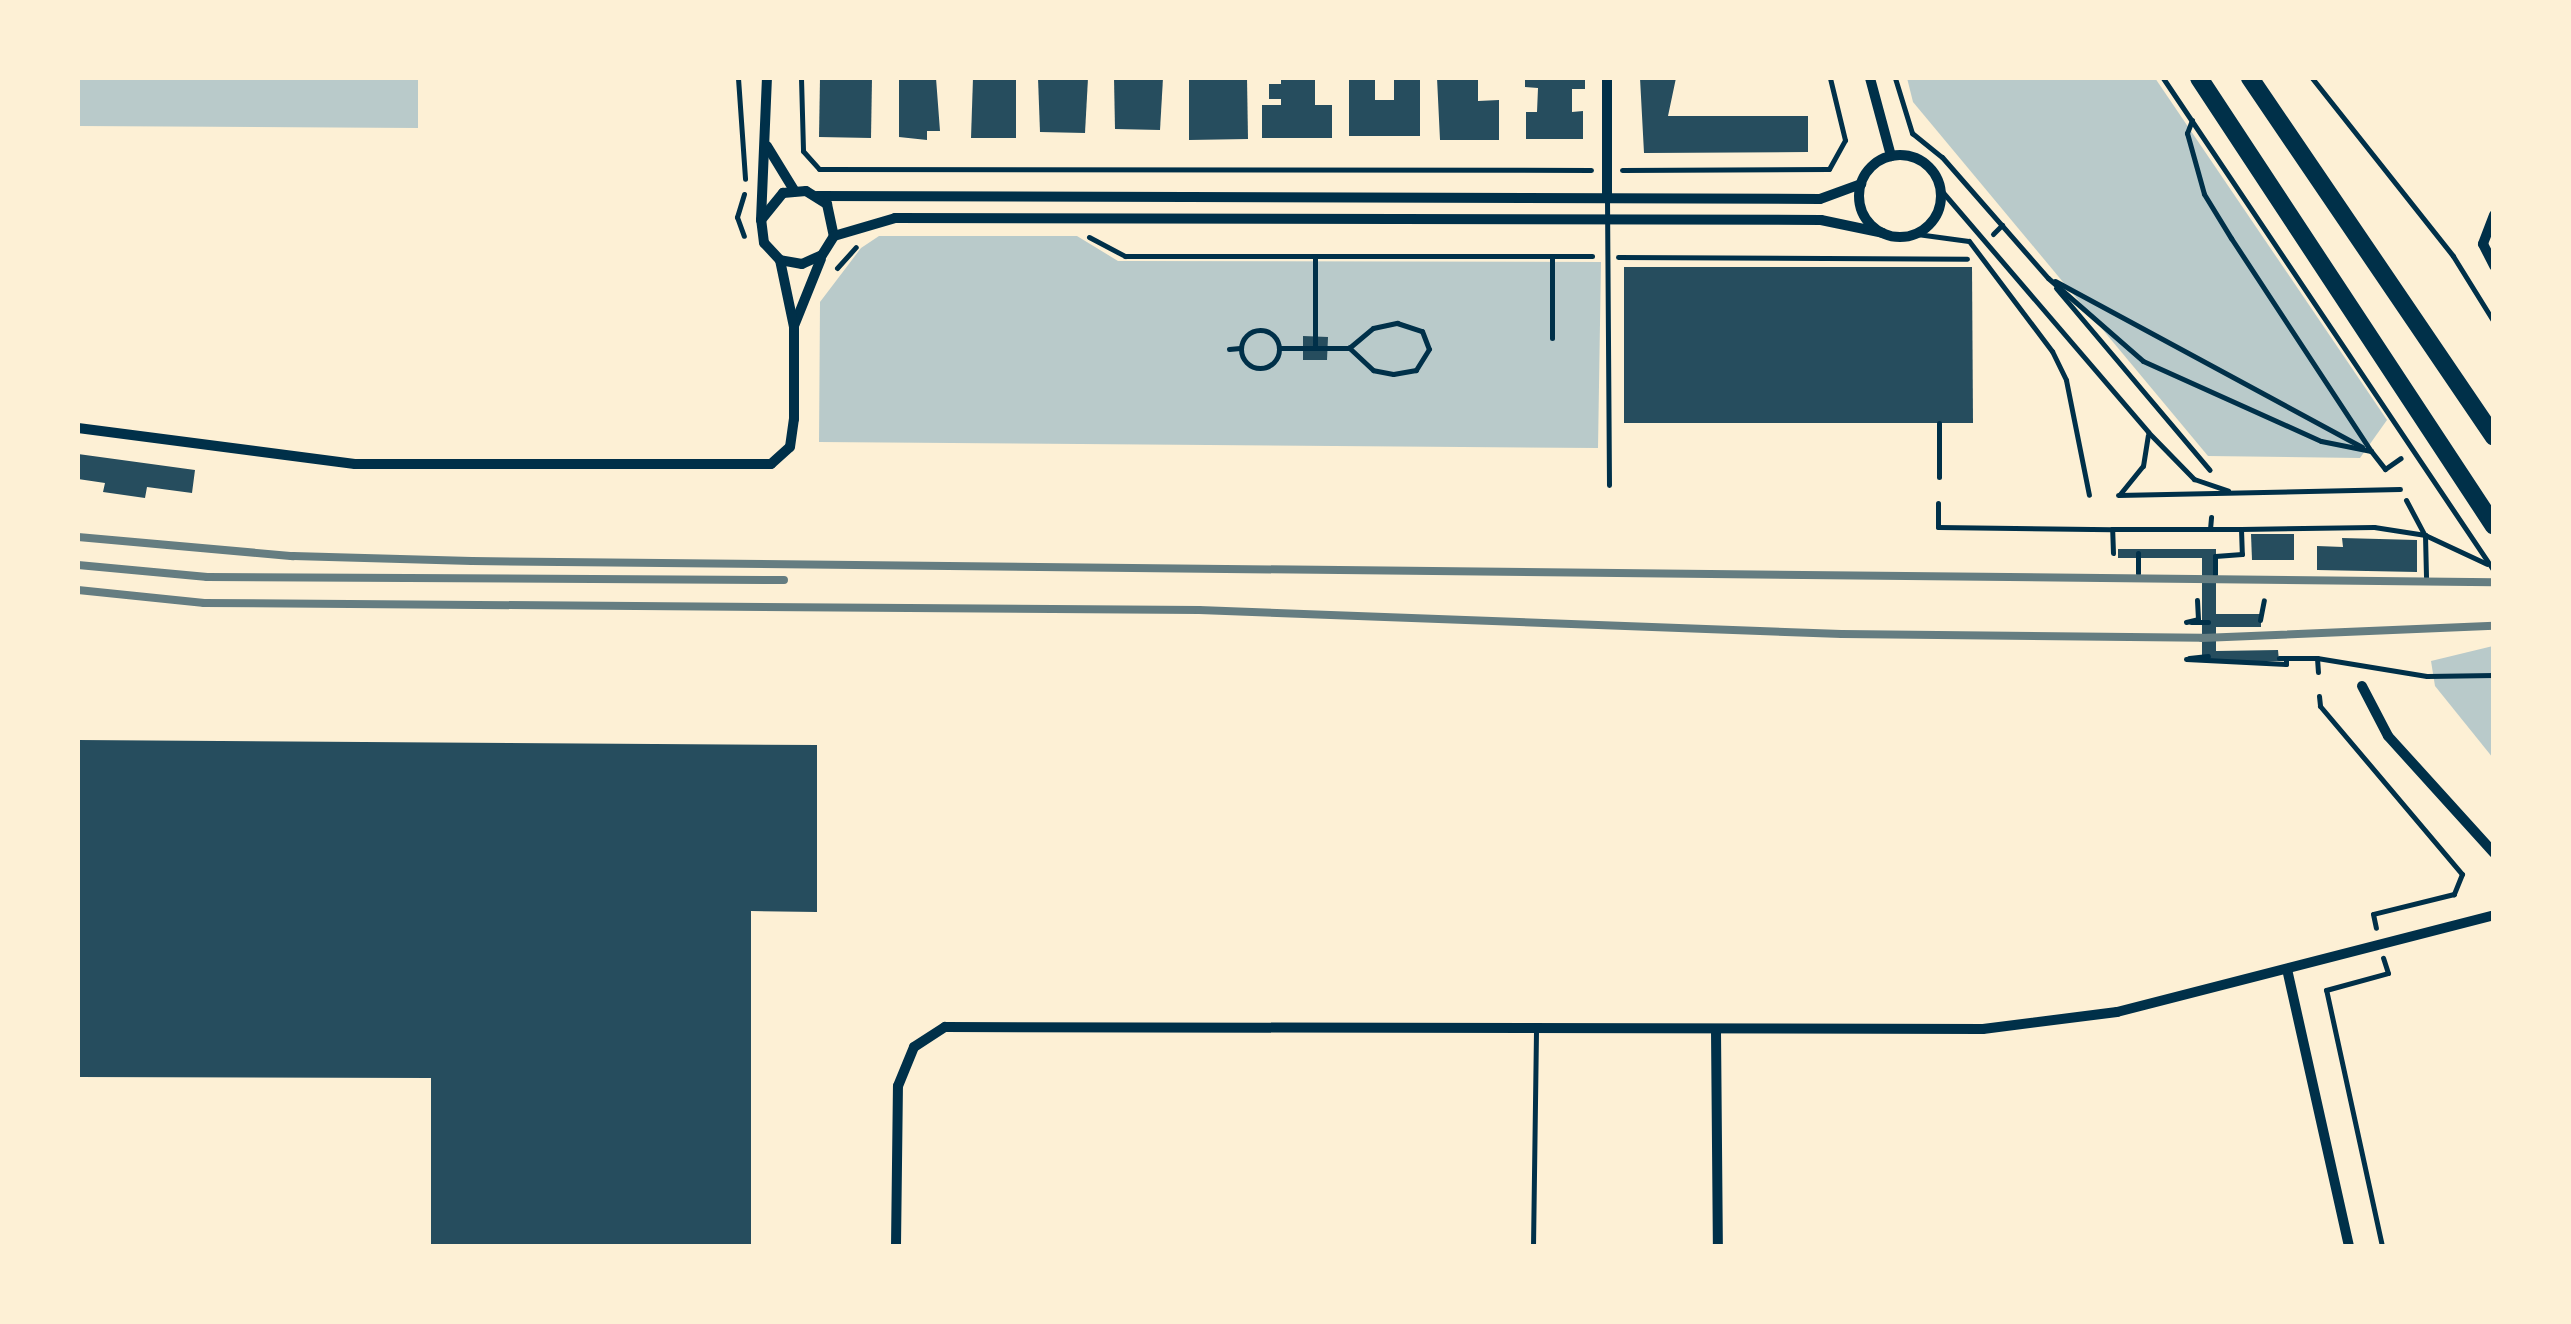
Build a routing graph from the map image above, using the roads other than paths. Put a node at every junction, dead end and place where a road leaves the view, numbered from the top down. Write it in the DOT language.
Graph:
graph roads {
  1 [pos="766,78"];
  2 [pos="1607,78"];
  3 [pos="1870,78"];
  4 [pos="2199,78"];
  5 [pos="2250,78"];
  6 [pos="766,146"];
  7 [pos="1891,156"];
  8 [pos="1861,184"];
  9 [pos="1940,189"];
  10 [pos="794,190"];
  11 [pos="818,196"];
  12 [pos="1608,197"];
  13 [pos="2494,214"];
  14 [pos="1608,219"];
  15 [pos="761,220"];
  16 [pos="1883,234"];
  17 [pos="1916,234"];
  18 [pos="834,236"];
  19 [pos="822,255"];
  20 [pos="780,260"];
  21 [pos="2494,266"];
  22 [pos="794,327"];
  23 [pos="78,428"];
  24 [pos="2148,432"];
  25 [pos="2494,437"];
  26 [pos="1609,484"];
  27 [pos="2400,488"];
  28 [pos="2228,492"];
  29 [pos="2089,495"];
  30 [pos="2494,526"];
  31 [pos="2362,686"];
  32 [pos="2494,852"];
  33 [pos="2494,915"];
  34 [pos="2287,969"];
  35 [pos="1536,1029"];
  36 [pos="1716,1030"];
  37 [pos="896,1246"];
  38 [pos="1533,1246"];
  39 [pos="1718,1246"];
  40 [pos="2349,1246"];
  1 -- 6 [label="street"];
  2 -- 12 [label="street"];
  3 -- 7 [label="street"];
  4 -- 30 [label="highway"];
  5 -- 25 [label="highway"];
  6 -- 10 [label="street"];
  6 -- 15 [label="street"];
  7 -- 8 [label="street"];
  7 -- 9 [label="street"];
  8 -- 12 [label="street"];
  8 -- 16 [label="street"];
  9 -- 17 [label="street"];
  9 -- 24 [label="lane"];
  10 -- 11 [label="street"];
  10 -- 15 [label="street"];
  11 -- 12 [label="street"];
  11 -- 18 [label="street"];
  12 -- 14 [label="lane"];
  13 -- 21 [label="street"];
  14 -- 16 [label="street"];
  14 -- 18 [label="street"];
  14 -- 26 [label="lane"];
  15 -- 20 [label="street"];
  16 -- 17 [label="street"];
  17 -- 29 [label="lane"];
  18 -- 19 [label="street"];
  19 -- 20 [label="street"];
  19 -- 22 [label="street"];
  20 -- 22 [label="street"];
  22 -- 23 [label="street"];
  24 -- 28 [label="lane"];
  24 -- 28 [label="lane"];
  27 -- 28 [label="lane"];
  31 -- 32 [label="street"];
  33 -- 34 [label="street"];
  34 -- 36 [label="street"];
  34 -- 40 [label="street"];
  35 -- 36 [label="street"];
  35 -- 37 [label="street"];
  35 -- 38 [label="lane"];
  36 -- 39 [label="street"];
}
